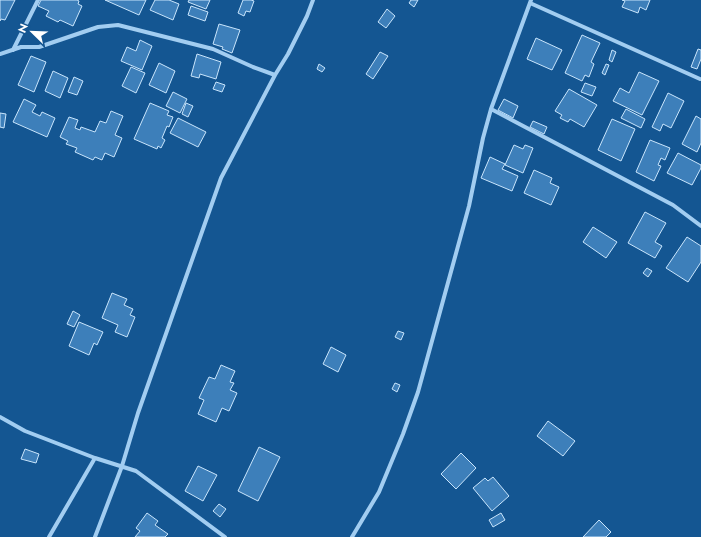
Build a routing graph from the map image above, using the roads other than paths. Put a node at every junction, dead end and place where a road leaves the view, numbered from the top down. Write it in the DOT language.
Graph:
graph roads {
  1 [pos="38,0"];
  2 [pos="313,0"];
  3 [pos="530,1"];
  4 [pos="13,50"];
  5 [pos="0,54"];
  6 [pos="276,75"];
  7 [pos="700,79"];
  8 [pos="491,109"];
  9 [pos="701,226"];
  10 [pos="0,417"];
  11 [pos="95,458"];
  12 [pos="122,466"];
  13 [pos="49,537"];
  14 [pos="95,537"];
  15 [pos="226,537"];
  16 [pos="352,537"];
  1 -- 4 [label="street"];
  2 -- 6 [label="street"];
  3 -- 7 [label="street"];
  3 -- 8 [label="street"];
  4 -- 5 [label="street"];
  4 -- 6 [label="street"];
  6 -- 12 [label="street"];
  8 -- 9 [label="street"];
  8 -- 16 [label="street"];
  10 -- 11 [label="street"];
  11 -- 12 [label="street"];
  11 -- 13 [label="street"];
  12 -- 14 [label="street"];
  12 -- 15 [label="street"];
}
